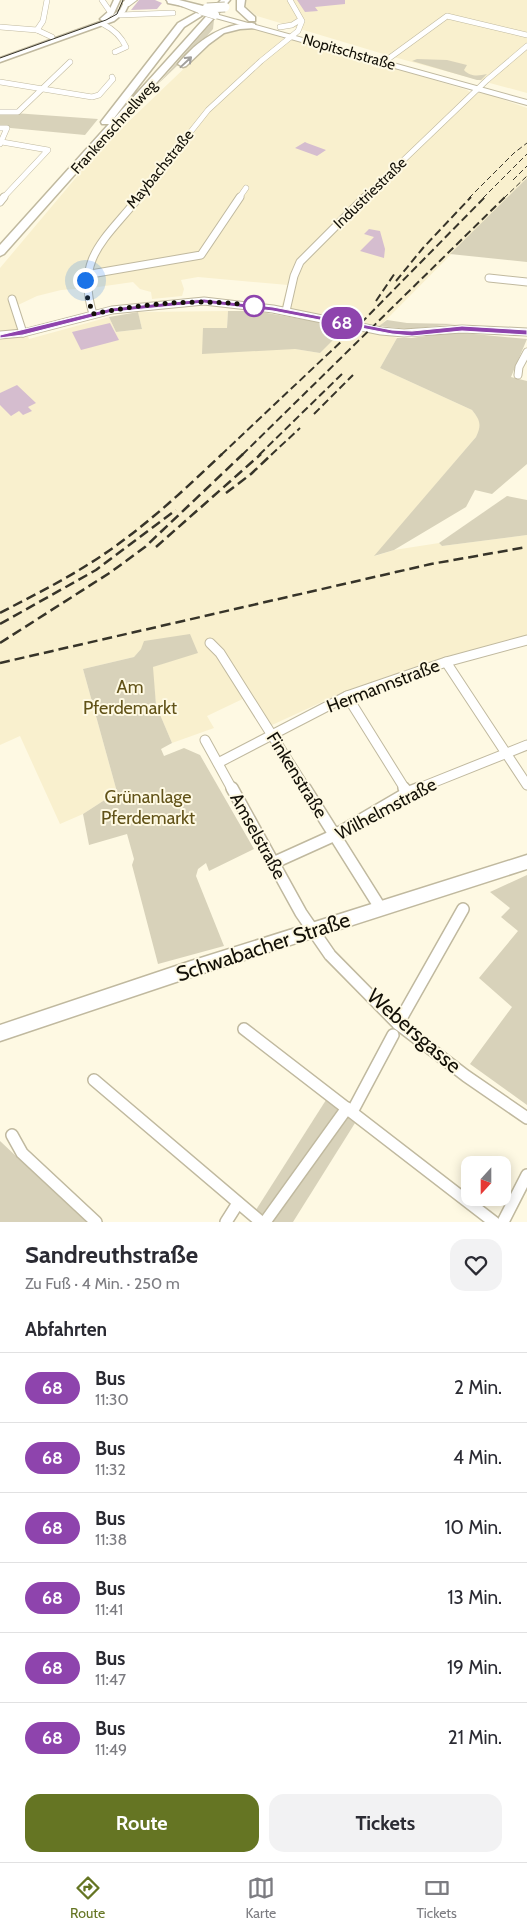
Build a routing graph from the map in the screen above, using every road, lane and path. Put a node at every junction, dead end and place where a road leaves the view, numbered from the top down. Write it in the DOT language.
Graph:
graph roads {
  1 [pos="48,0"];
  2 [pos="117,0"];
  3 [pos="171,0"];
  4 [pos="240,0"];
  5 [pos="290,0"];
  6 [pos="129,1"];
  7 [pos="187,1"];
  8 [pos="103,2"];
  9 [pos="214,9"];
  10 [pos="110,12"];
  11 [pos="172,13"];
  12 [pos="120,15"];
  13 [pos="300,19"];
  14 [pos="246,20"];
  15 [pos="184,22"];
  16 [pos="103,24"];
  17 [pos="0,26"];
  18 [pos="280,27"];
  19 [pos="37,30"];
  20 [pos="292,33"];
  21 [pos="527,35"];
  22 [pos="52,37"];
  23 [pos="212,37"];
  24 [pos="279,45"];
  25 [pos="527,46"];
  26 [pos="115,52"];
  27 [pos="0,56"];
  28 [pos="388,59"];
  29 [pos="0,60"];
  30 [pos="70,62"];
  31 [pos="441,76"];
  32 [pos="112,77"];
  33 [pos="0,82"];
  34 [pos="480,87"];
  35 [pos="41,89"];
  36 [pos="527,99"];
  37 [pos="527,103"];
  38 [pos="0,112"];
  39 [pos="16,112"];
  40 [pos="0,128"];
  41 [pos="99,138"];
  42 [pos="1,143"];
  43 [pos="246,188"];
  44 [pos="0,202"];
  45 [pos="0,240"];
  46 [pos="0,252"];
  47 [pos="199,256"];
  48 [pos="85,275"];
  49 [pos="489,278"];
  50 [pos="527,282"];
  51 [pos="12,299"];
  52 [pos="286,311"];
  53 [pos="93,314"];
  54 [pos="527,332"];
  55 [pos="23,333"];
  56 [pos="0,335"];
  57 [pos="527,352"];
  58 [pos="518,375"];
  59 [pos="210,644"];
  60 [pos="525,644"];
  61 [pos="446,662"];
  62 [pos="347,696"];
  63 [pos="272,735"];
  64 [pos="205,740"];
  65 [pos="527,745"];
  66 [pos="507,753"];
  67 [pos="218,763"];
  68 [pos="527,785"];
  69 [pos="407,793"];
  70 [pos="335,835"];
  71 [pos="527,862"];
  72 [pos="273,863"];
  73 [pos="381,909"];
  74 [pos="463,909"];
  75 [pos="312,931"];
  76 [pos="244,1028"];
  77 [pos="396,1030"];
  78 [pos="0,1033"];
  79 [pos="94,1080"];
  80 [pos="349,1110"];
  81 [pos="527,1118"];
  82 [pos="12,1135"];
  83 [pos="527,1175"];
  84 [pos="238,1203"];
  85 [pos="96,1222"];
  86 [pos="226,1222"];
  87 [pos="261,1222"];
  88 [pos="265,1222"];
  89 [pos="494,1222"];
  90 [pos="503,1222"];
  1 -- 19 [label="street"];
  2 -- 8 [label="street"];
  2 -- 10 [label="main road"];
  3 -- 7 [label="highway"];
  3 -- 9 [label="main road"];
  3 -- 15 [label="highway"];
  4 -- 9 [label="highway"];
  4 -- 14 [label="highway"];
  5 -- 13 [label="street"];
  6 -- 12 [label="main road"];
  7 -- 9 [label="highway"];
  8 -- 10 [label="street"];
  9 -- 14 [label="highway"];
  9 -- 15 [label="highway"];
  9 -- 23 [label="highway"];
  9 -- 41 [label="highway, Frankenschnellweg"];
  10 -- 22 [label="main road"];
  11 -- 12 [label="street"];
  12 -- 16 [label="main road"];
  13 -- 18 [label="street"];
  13 -- 20 [label="street, Maybachstraße"];
  14 -- 18 [label="main road, Nopitschstraße"];
  14 -- 20 [label="main road, Nopitschstraße"];
  14 -- 23 [label="highway"];
  15 -- 41 [label="highway"];
  16 -- 26 [label="street"];
  16 -- 29 [label="main road"];
  17 -- 19 [label="street"];
  18 -- 20 [label="main road, Nopitschstraße"];
  19 -- 22 [label="street"];
  20 -- 24 [label="street, Maybachstraße"];
  20 -- 28 [label="main road, Nopitschstraße"];
  20 -- 31 [label="main road, Nopitschstraße"];
  21 -- 28 [label="street"];
  22 -- 27 [label="main road"];
  41 -- 23 [label="highway, one-way"];
  24 -- 48 [label="street, Maybachstraße"];
  25 -- 34 [label="street"];
  28 -- 31 [label="main road, Nopitschstraße"];
  30 -- 35 [label="street"];
  31 -- 34 [label="main road, Nopitschstraße"];
  32 -- 35 [label="street"];
  33 -- 35 [label="street"];
  34 -- 36 [label="main road, Nopitschstraße"];
  34 -- 37 [label="main road, Nopitschstraße"];
  34 -- 52 [label="street, Industriestraße"];
  35 -- 39 [label="street"];
  38 -- 39 [label="street"];
  40 -- 42 [label="street"];
  41 -- 45 [label="highway, Frankenschnellweg"];
  41 -- 46 [label="highway, Frankenschnellweg"];
  42 -- 44 [label="street"];
  43 -- 47 [label="street"];
  47 -- 48 [label="street"];
  48 -- 53 [label="street"];
  49 -- 50 [label="street"];
  51 -- 55 [label="street"];
  52 -- 53 [label="street"];
  52 -- 54 [label="street"];
  53 -- 55 [label="street"];
  55 -- 56 [label="street"];
  57 -- 58 [label="street"];
  59 -- 63 [label="street, Finkenstraße"];
  60 -- 61 [label="street, Hermannstraße"];
  61 -- 62 [label="street, Hermannstraße"];
  61 -- 66 [label="street"];
  62 -- 63 [label="street, Hermannstraße"];
  62 -- 69 [label="street"];
  63 -- 67 [label="street, Hermannstraße"];
  63 -- 70 [label="street, Finkenstraße"];
  64 -- 67 [label="street, Amselstraße"];
  65 -- 66 [label="street, Wilhelmstraße"];
  66 -- 68 [label="street"];
  66 -- 69 [label="street, Wilhelmstraße"];
  67 -- 72 [label="street, Amselstraße"];
  69 -- 70 [label="street, Wilhelmstraße"];
  70 -- 72 [label="street, Wilhelmstraße"];
  70 -- 73 [label="street, Finkenstraße"];
  71 -- 73 [label="main road, Schwabacher Straße"];
  72 -- 75 [label="street, Amselstraße"];
  73 -- 75 [label="main road, Schwabacher Straße"];
  74 -- 77 [label="street"];
  75 -- 77 [label="street, Webersgasse"];
  75 -- 78 [label="main road, Schwabacher Straße"];
  76 -- 80 [label="street"];
  77 -- 80 [label="street"];
  77 -- 81 [label="street, Webersgasse"];
  79 -- 84 [label="street"];
  80 -- 88 [label="street"];
  80 -- 89 [label="street"];
  82 -- 85 [label="street"];
  83 -- 90 [label="street"];
  84 -- 86 [label="street"];
  84 -- 87 [label="street"];
}
